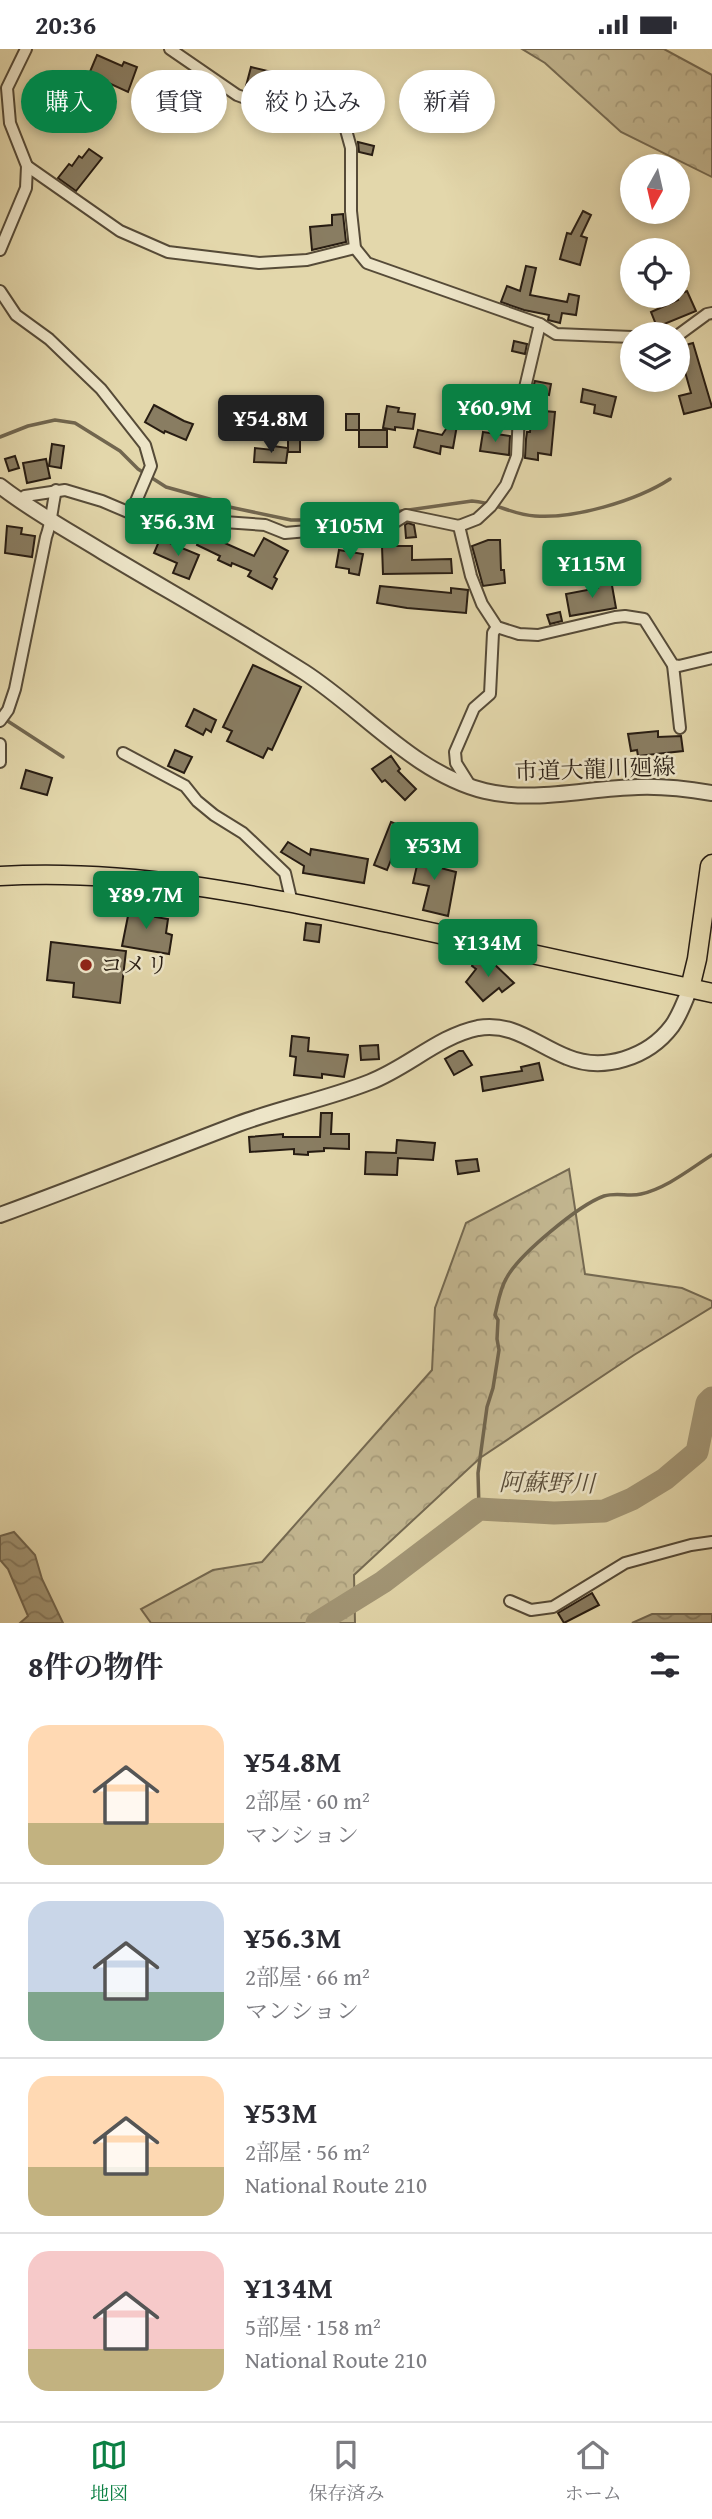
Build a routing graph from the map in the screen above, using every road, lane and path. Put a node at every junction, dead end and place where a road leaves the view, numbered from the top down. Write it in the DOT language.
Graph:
graph roads {
  1 [pos="26,49"];
  2 [pos="170,49"];
  3 [pos="27,166"];
  4 [pos="355,248"];
  5 [pos="0,250"];
  6 [pos="0,291"];
  7 [pos="712,313"];
  8 [pos="540,324"];
  9 [pos="690,326"];
  10 [pos="620,337"];
  11 [pos="1,488"];
  12 [pos="56,490"];
  13 [pos="20,500"];
  14 [pos="131,513"];
  15 [pos="52,520"];
  16 [pos="459,526"];
  17 [pos="497,627"];
  18 [pos="712,657"];
  19 [pos="673,665"];
  20 [pos="0,721"];
  21 [pos="680,728"];
  22 [pos="0,744"];
  23 [pos="122,753"];
  24 [pos="0,762"];
  25 [pos="471,786"];
  26 [pos="712,793"];
  27 [pos="712,864"];
  28 [pos="0,876"];
  29 [pos="292,902"];
  30 [pos="690,988"];
  31 [pos="712,993"];
  32 [pos="0,1215"];
  33 [pos="712,1542"];
  34 [pos="510,1601"];
  1 -- 3 [label="street"];
  2 -- 4 [label="street"];
  3 -- 4 [label="street"];
  3 -- 5 [label="street"];
  4 -- 8 [label="street"];
  6 -- 14 [label="street"];
  7 -- 9 [label="street"];
  8 -- 10 [label="street"];
  8 -- 16 [label="street"];
  11 -- 13 [label="street, 市道大龍川廻線"];
  12 -- 13 [label="street"];
  12 -- 14 [label="street"];
  12 -- 15 [label="street"];
  13 -- 15 [label="street, 市道大龍川廻線"];
  14 -- 16 [label="street"];
  15 -- 20 [label="street"];
  15 -- 25 [label="street, 市道大龍川廻線"];
  16 -- 17 [label="street"];
  17 -- 19 [label="street"];
  17 -- 25 [label="street"];
  18 -- 19 [label="street"];
  19 -- 21 [label="street"];
  22 -- 24 [label="street"];
  23 -- 29 [label="street"];
  25 -- 26 [label="street, 市道大龍川廻線"];
  27 -- 30 [label="main road"];
  28 -- 29 [label="main road"];
  29 -- 30 [label="main road"];
  30 -- 31 [label="main road"];
  30 -- 32 [label="street"];
  33 -- 34 [label="street"];
}
